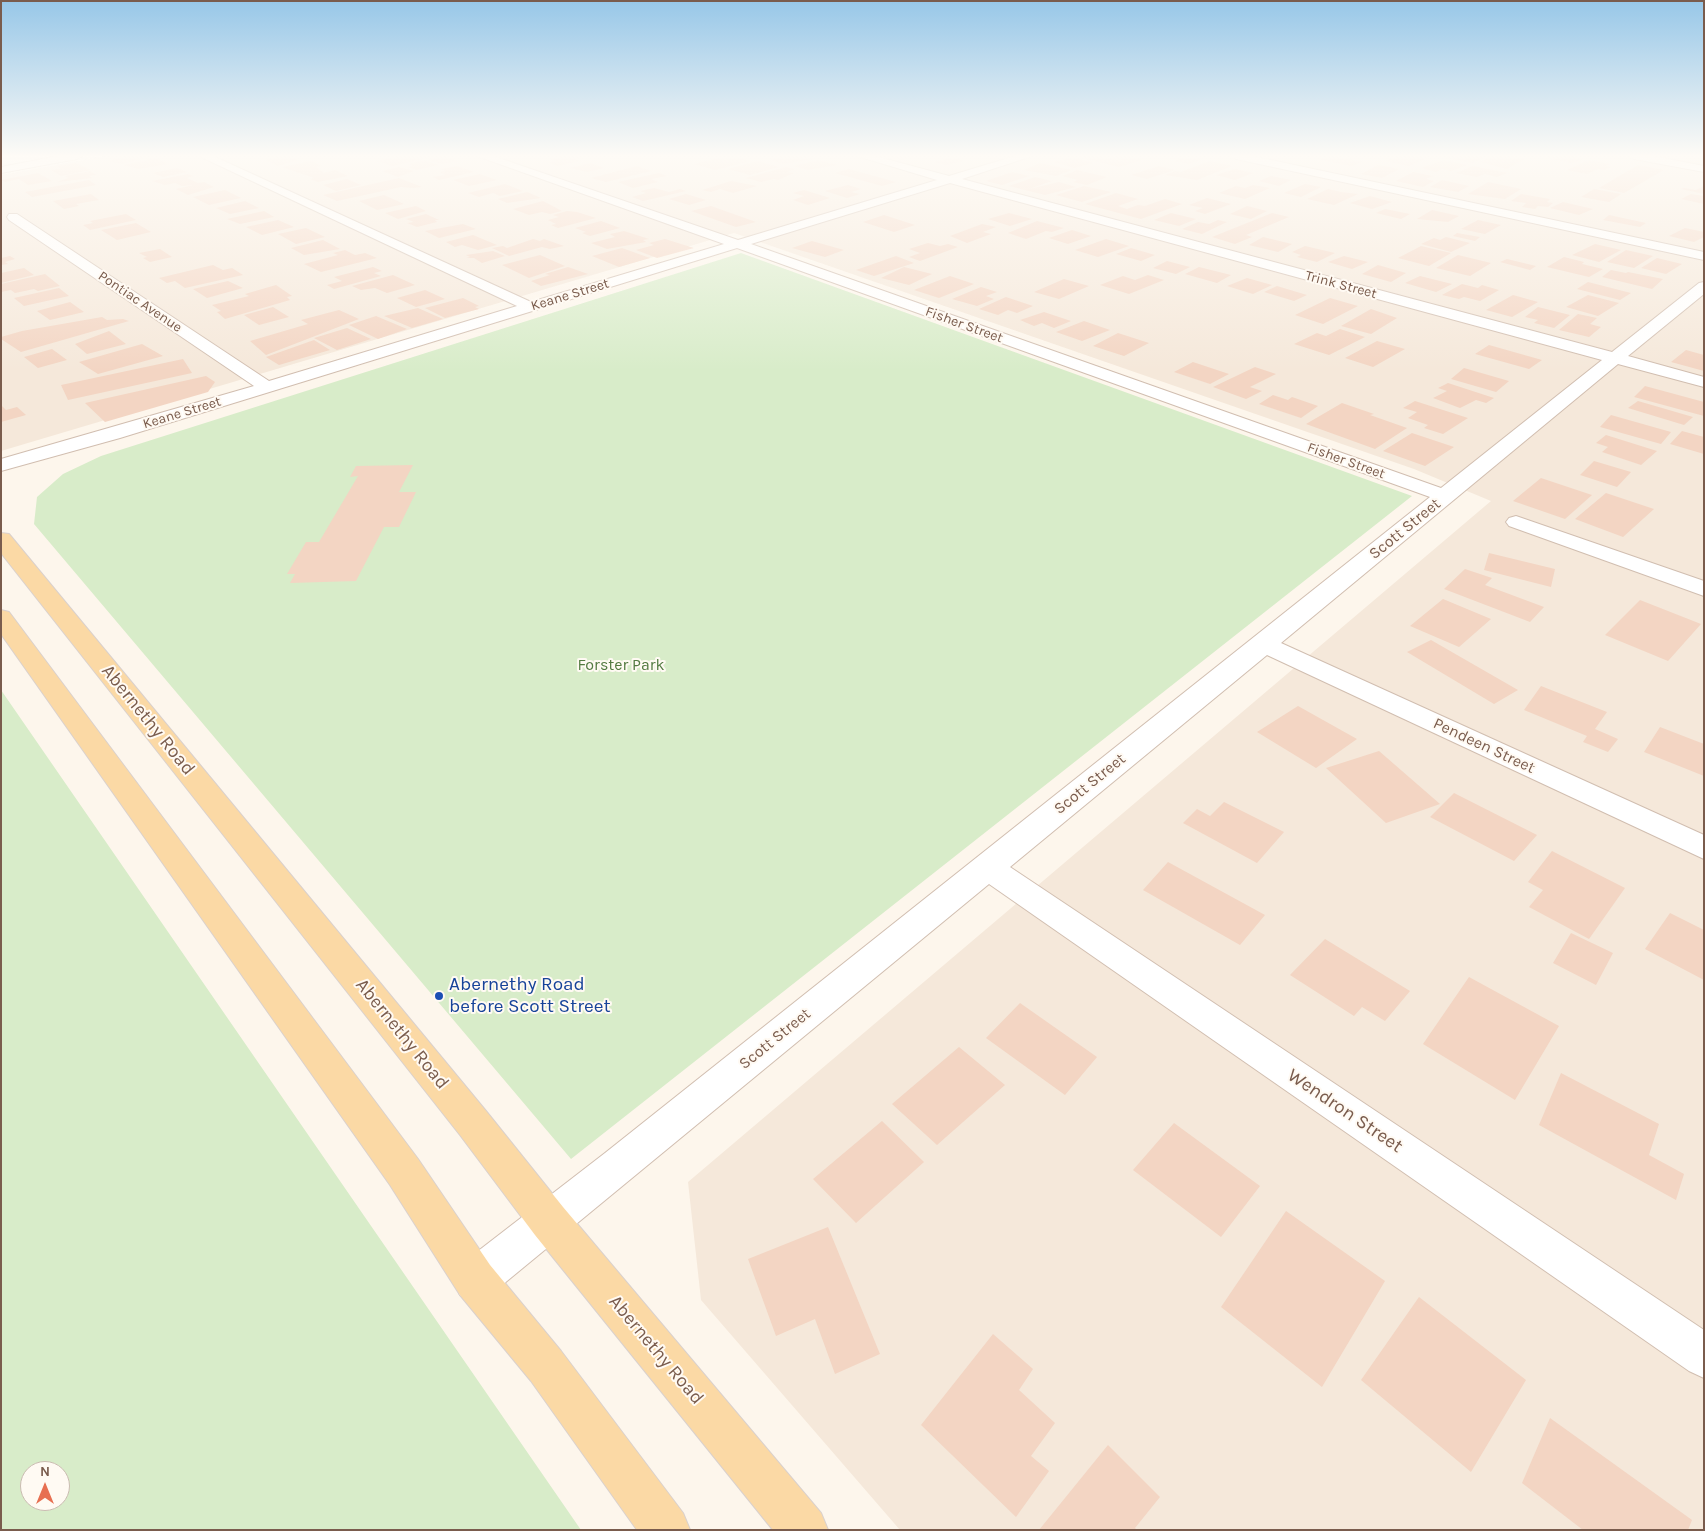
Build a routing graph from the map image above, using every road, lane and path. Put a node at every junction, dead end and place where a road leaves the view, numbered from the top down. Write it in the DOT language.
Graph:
graph roads {
  1 [pos="29,227"];
  2 [pos="358,227"];
  3 [pos="690,227"];
  4 [pos="792,227"];
  5 [pos="1129,227"];
  6 [pos="1570,227"];
  7 [pos="738,244"];
  8 [pos="1704,256"];
  9 [pos="1704,286"];
  10 [pos="530,307"];
  11 [pos="1613,358"];
  12 [pos="1704,382"];
  13 [pos="267,387"];
  14 [pos="113,434"];
  15 [pos="1,465"];
  16 [pos="1,485"];
  17 [pos="1445,496"];
  18 [pos="1516,522"];
  19 [pos="1,539"];
  20 [pos="1704,589"];
  21 [pos="1,617"];
  22 [pos="1264,644"];
  23 [pos="1704,848"];
  24 [pos="987,867"];
  25 [pos="550,1221"];
  26 [pos="475,1280"];
  27 [pos="1704,1356"];
  28 [pos="666,1530"];
  29 [pos="804,1530"];
  1 -- 13 [label="street, Pontiac Avenue"];
  2 -- 10 [label="street"];
  3 -- 7 [label="street, Fisher Street"];
  4 -- 7 [label="street, Keane Street"];
  5 -- 11 [label="street, Trink Street"];
  6 -- 8 [label="street"];
  7 -- 10 [label="street, Keane Street"];
  7 -- 17 [label="street, Fisher Street"];
  9 -- 11 [label="street, Scott Street"];
  10 -- 13 [label="street, Keane Street"];
  11 -- 12 [label="street, Trink Street"];
  11 -- 17 [label="street, Scott Street"];
  13 -- 14 [label="street, Keane Street"];
  14 -- 15 [label="street, Keane Street"];
  14 -- 16 [label="street, Keane Street"];
  17 -- 22 [label="street, Scott Street"];
  18 -- 20 [label="street"];
  19 -- 25 [label="main road, Abernethy Road"];
  21 -- 26 [label="main road"];
  22 -- 23 [label="street, Pendeen Street"];
  22 -- 24 [label="street, Scott Street"];
  24 -- 25 [label="street, Scott Street"];
  24 -- 27 [label="street, Wendron Street"];
  25 -- 26 [label="street, Scott Street"];
  25 -- 29 [label="main road, Abernethy Road"];
  26 -- 28 [label="main road"];
}
